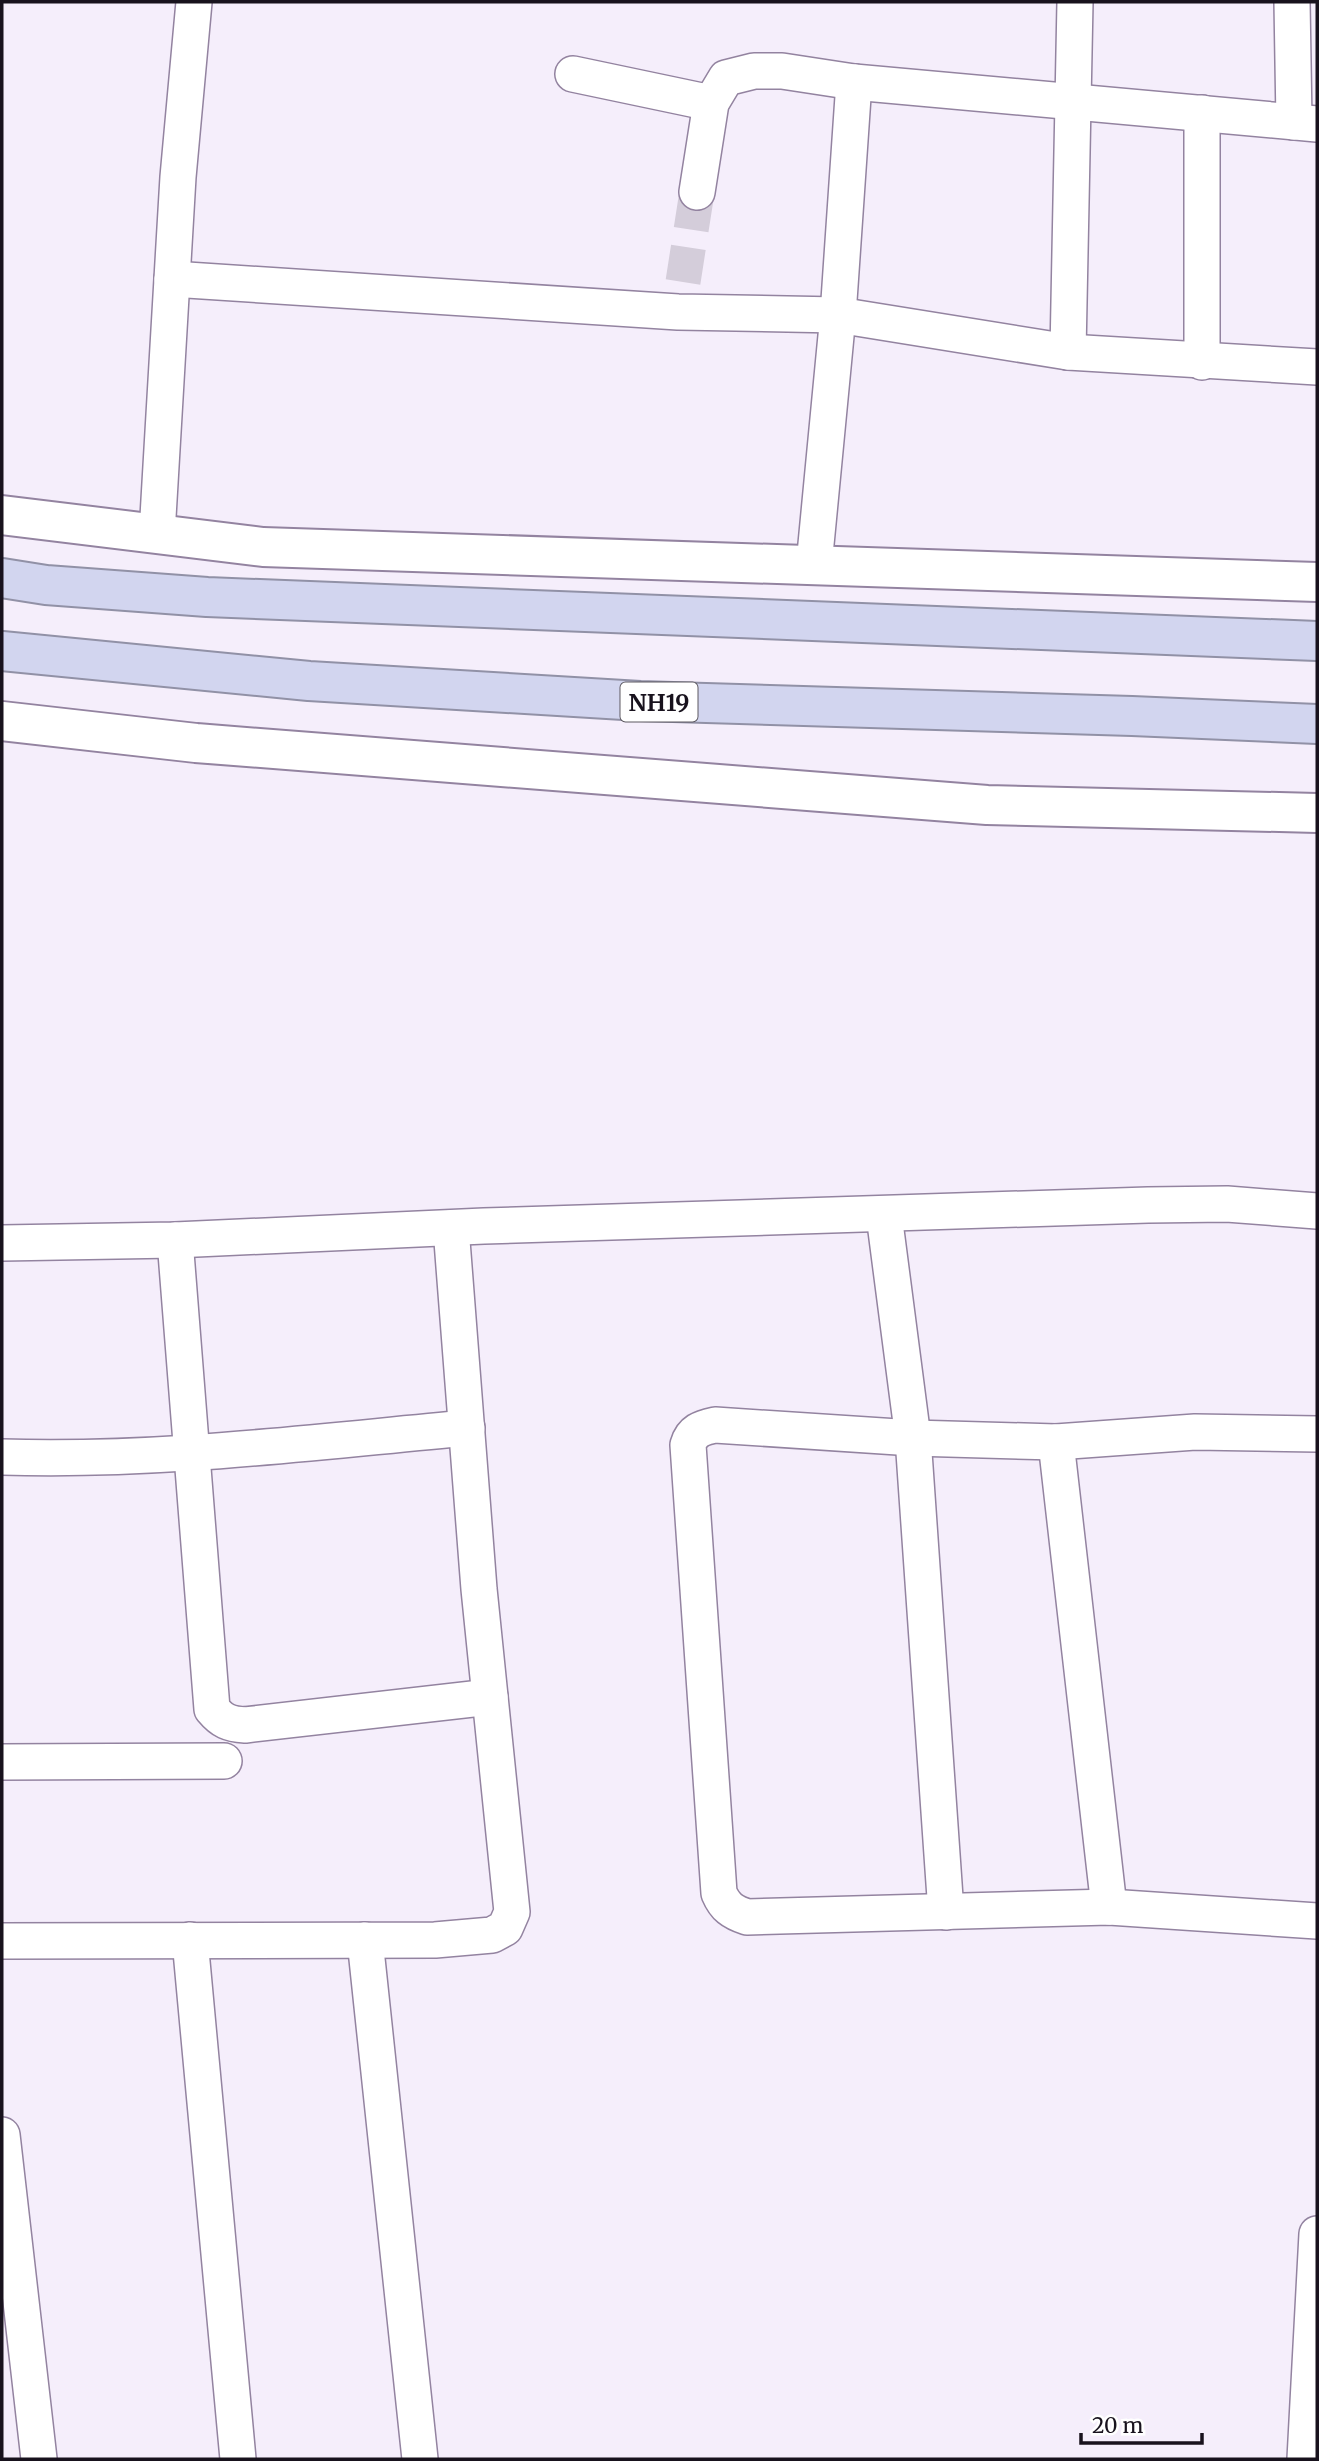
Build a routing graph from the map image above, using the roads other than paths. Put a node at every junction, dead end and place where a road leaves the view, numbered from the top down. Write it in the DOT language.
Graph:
graph roads {
  1 [pos="194,2"];
  2 [pos="1075,2"];
  3 [pos="1292,2"];
  4 [pos="573,74"];
  5 [pos="855,82"];
  6 [pos="1072,100"];
  7 [pos="711,103"];
  8 [pos="1202,113"];
  9 [pos="1306,123"];
  10 [pos="697,192"];
  11 [pos="172,279"];
  12 [pos="838,315"];
  13 [pos="1068,352"];
  14 [pos="1202,362"];
  15 [pos="1317,367"];
  16 [pos="2,515"];
  17 [pos="157,534"];
  18 [pos="814,565"];
  19 [pos="2,578"];
  20 [pos="1317,582"];
  21 [pos="1317,641"];
  22 [pos="2,651"];
  23 [pos="2,721"];
  24 [pos="1317,724"];
  25 [pos="1317,813"];
  26 [pos="1317,1211"];
  27 [pos="884,1215"];
  28 [pos="451,1228"];
  29 [pos="175,1240"];
  30 [pos="2,1243"];
  31 [pos="467,1428"];
  32 [pos="1317,1434"];
  33 [pos="913,1438"];
  34 [pos="1056,1442"];
  35 [pos="191,1453"];
  36 [pos="2,1457"];
  37 [pos="490,1697"];
  38 [pos="224,1761"];
  39 [pos="2,1762"];
  40 [pos="1110,1907"];
  41 [pos="946,1912"];
  42 [pos="1317,1921"];
  43 [pos="190,1940"];
  44 [pos="365,1940"];
  45 [pos="2,1941"];
  46 [pos="2,2135"];
  47 [pos="1317,2234"];
  48 [pos="39,2459"];
  49 [pos="238,2459"];
  50 [pos="420,2459"];
  51 [pos="1305,2459"];
  1 -- 11 [label="street"];
  2 -- 6 [label="street"];
  3 -- 9 [label="street"];
  4 -- 7 [label="street"];
  5 -- 6 [label="street"];
  5 -- 7 [label="street"];
  5 -- 12 [label="street"];
  6 -- 8 [label="street"];
  6 -- 13 [label="street"];
  7 -- 10 [label="street"];
  8 -- 9 [label="street"];
  8 -- 14 [label="street"];
  11 -- 12 [label="street"];
  11 -- 17 [label="street"];
  12 -- 13 [label="street"];
  12 -- 18 [label="street"];
  13 -- 14 [label="street"];
  14 -- 15 [label="street"];
  16 -- 17 [label="street"];
  17 -- 18 [label="street"];
  18 -- 20 [label="street"];
  19 -- 21 [label="highway"];
  22 -- 24 [label="highway, NH19"];
  23 -- 25 [label="street"];
  26 -- 27 [label="street"];
  27 -- 28 [label="street"];
  27 -- 33 [label="street"];
  28 -- 29 [label="street"];
  28 -- 31 [label="street"];
  29 -- 30 [label="street"];
  29 -- 35 [label="street"];
  31 -- 35 [label="street"];
  31 -- 37 [label="street"];
  32 -- 34 [label="street"];
  33 -- 34 [label="street"];
  33 -- 41 [label="street"];
  33 -- 41 [label="street"];
  34 -- 40 [label="street"];
  35 -- 36 [label="street"];
  35 -- 37 [label="street"];
  37 -- 44 [label="street"];
  38 -- 39 [label="street"];
  40 -- 41 [label="street"];
  40 -- 42 [label="street"];
  43 -- 44 [label="street"];
  43 -- 45 [label="street"];
  43 -- 49 [label="street"];
  44 -- 50 [label="street"];
  46 -- 48 [label="street"];
  47 -- 51 [label="street"];
}
